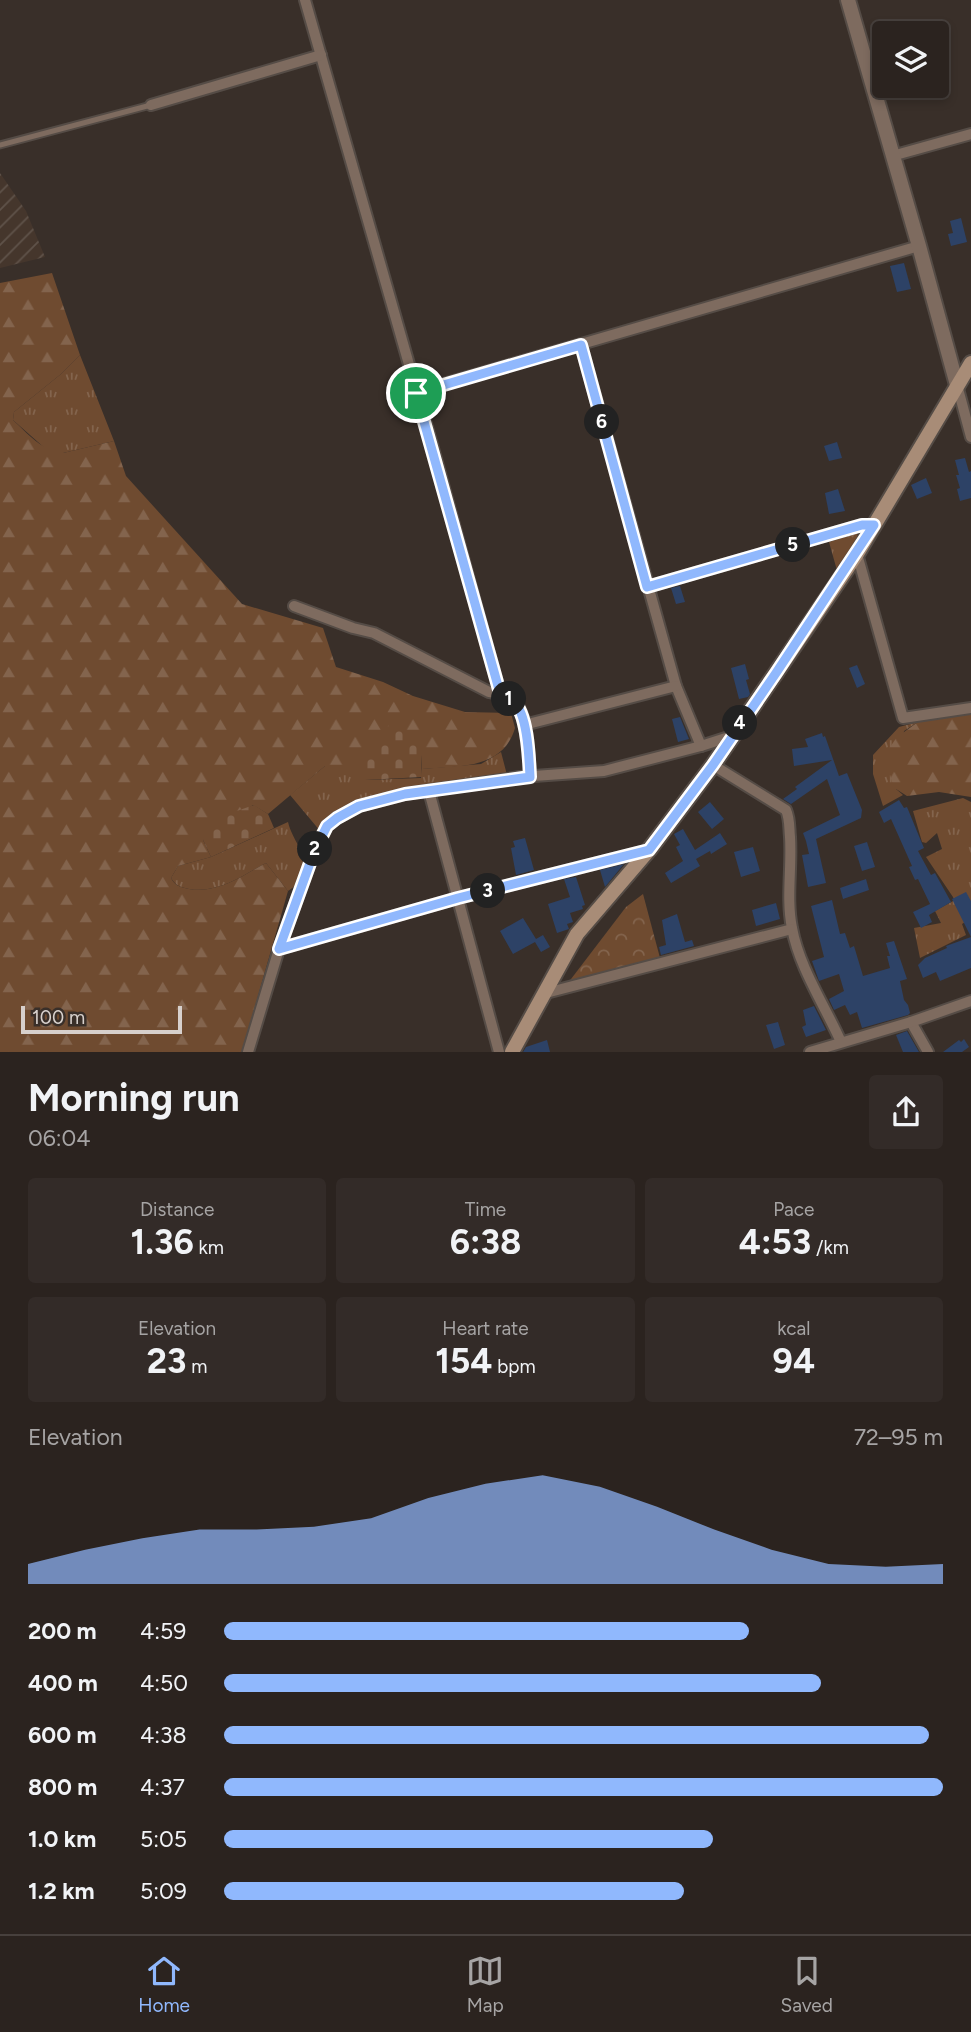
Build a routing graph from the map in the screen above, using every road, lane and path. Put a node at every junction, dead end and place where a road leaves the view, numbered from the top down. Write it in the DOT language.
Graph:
graph roads {
  1 [pos="305,0"];
  2 [pos="848,0"];
  3 [pos="321,55"];
  4 [pos="150,105"];
  5 [pos="971,134"];
  6 [pos="0,145"];
  7 [pos="892,156"];
  8 [pos="919,246"];
  9 [pos="581,345"];
  10 [pos="971,363"];
  11 [pos="957,385"];
  12 [pos="416,393"];
  13 [pos="971,437"];
  14 [pos="874,525"];
  15 [pos="857,554"];
  16 [pos="647,587"];
  17 [pos="294,606"];
  18 [pos="676,686"];
  19 [pos="500,693"];
  20 [pos="971,708"];
  21 [pos="524,725"];
  22 [pos="732,736"];
  23 [pos="701,746"];
  24 [pos="713,765"];
  25 [pos="530,777"];
  26 [pos="429,791"];
  27 [pos="649,850"];
  28 [pos="458,898"];
  29 [pos="792,929"];
  30 [pos="279,949"];
  31 [pos="546,993"];
  32 [pos="971,1001"];
  33 [pos="911,1022"];
  34 [pos="841,1042"];
  35 [pos="248,1052"];
  36 [pos="499,1052"];
  37 [pos="512,1052"];
  38 [pos="810,1052"];
  39 [pos="928,1052"];
  1 -- 3 [label="street"];
  2 -- 7 [label="street"];
  3 -- 4 [label="street"];
  3 -- 12 [label="street"];
  4 -- 6 [label="lane"];
  5 -- 7 [label="street"];
  7 -- 8 [label="street"];
  8 -- 9 [label="street"];
  8 -- 11 [label="street"];
  9 -- 12 [label="street"];
  9 -- 16 [label="street"];
  10 -- 11 [label="main road"];
  11 -- 13 [label="street"];
  11 -- 14 [label="main road"];
  12 -- 19 [label="street"];
  14 -- 15 [label="main road"];
  14 -- 16 [label="street"];
  15 -- 20 [label="street"];
  15 -- 22 [label="main road"];
  16 -- 18 [label="street"];
  17 -- 19 [label="street"];
  18 -- 21 [label="street"];
  18 -- 23 [label="street"];
  19 -- 21 [label="street"];
  21 -- 25 [label="street"];
  22 -- 23 [label="street"];
  22 -- 24 [label="main road"];
  23 -- 25 [label="street"];
  24 -- 27 [label="main road"];
  24 -- 29 [label="street"];
  25 -- 26 [label="street"];
  26 -- 28 [label="street"];
  26 -- 30 [label="street"];
  27 -- 28 [label="street"];
  27 -- 31 [label="main road"];
  28 -- 30 [label="street"];
  28 -- 36 [label="street"];
  29 -- 31 [label="street"];
  29 -- 34 [label="street"];
  30 -- 35 [label="street"];
  31 -- 37 [label="main road"];
  32 -- 33 [label="street"];
  33 -- 34 [label="street"];
  33 -- 39 [label="street"];
  34 -- 38 [label="street"];
}
